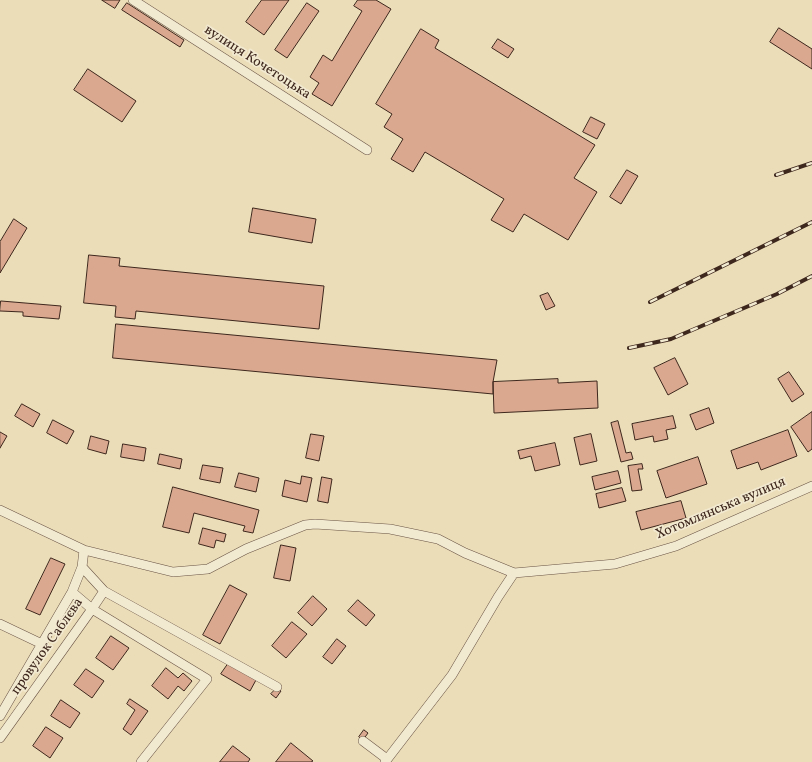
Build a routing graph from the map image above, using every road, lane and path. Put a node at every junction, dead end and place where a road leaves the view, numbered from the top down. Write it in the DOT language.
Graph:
graph roads {
  1 [pos="133,0"];
  2 [pos="367,150"];
  3 [pos="812,486"];
  4 [pos="0,510"];
  5 [pos="84,550"];
  6 [pos="82,567"];
  7 [pos="514,573"];
  8 [pos="104,591"];
  9 [pos="72,592"];
  10 [pos="92,609"];
  11 [pos="0,624"];
  12 [pos="42,644"];
  13 [pos="277,687"];
  14 [pos="0,716"];
  15 [pos="0,738"];
  16 [pos="363,741"];
  17 [pos="386,760"];
  18 [pos="141,762"];
  1 -- 2 [label="street, вулиця Кочетоцька"];
  3 -- 7 [label="street, Хотомлянська вулиця"];
  4 -- 5 [label="street, Хотомлянська вулиця"];
  5 -- 6 [label="street"];
  5 -- 7 [label="street, Хотомлянська вулиця"];
  6 -- 8 [label="street"];
  6 -- 9 [label="street"];
  7 -- 17 [label="street"];
  8 -- 10 [label="street, провулок Саблєва"];
  8 -- 13 [label="street"];
  9 -- 10 [label="street"];
  9 -- 12 [label="street"];
  10 -- 15 [label="street, провулок Саблєва"];
  10 -- 18 [label="street"];
  11 -- 12 [label="street"];
  12 -- 14 [label="street"];
  16 -- 17 [label="street"];
}
